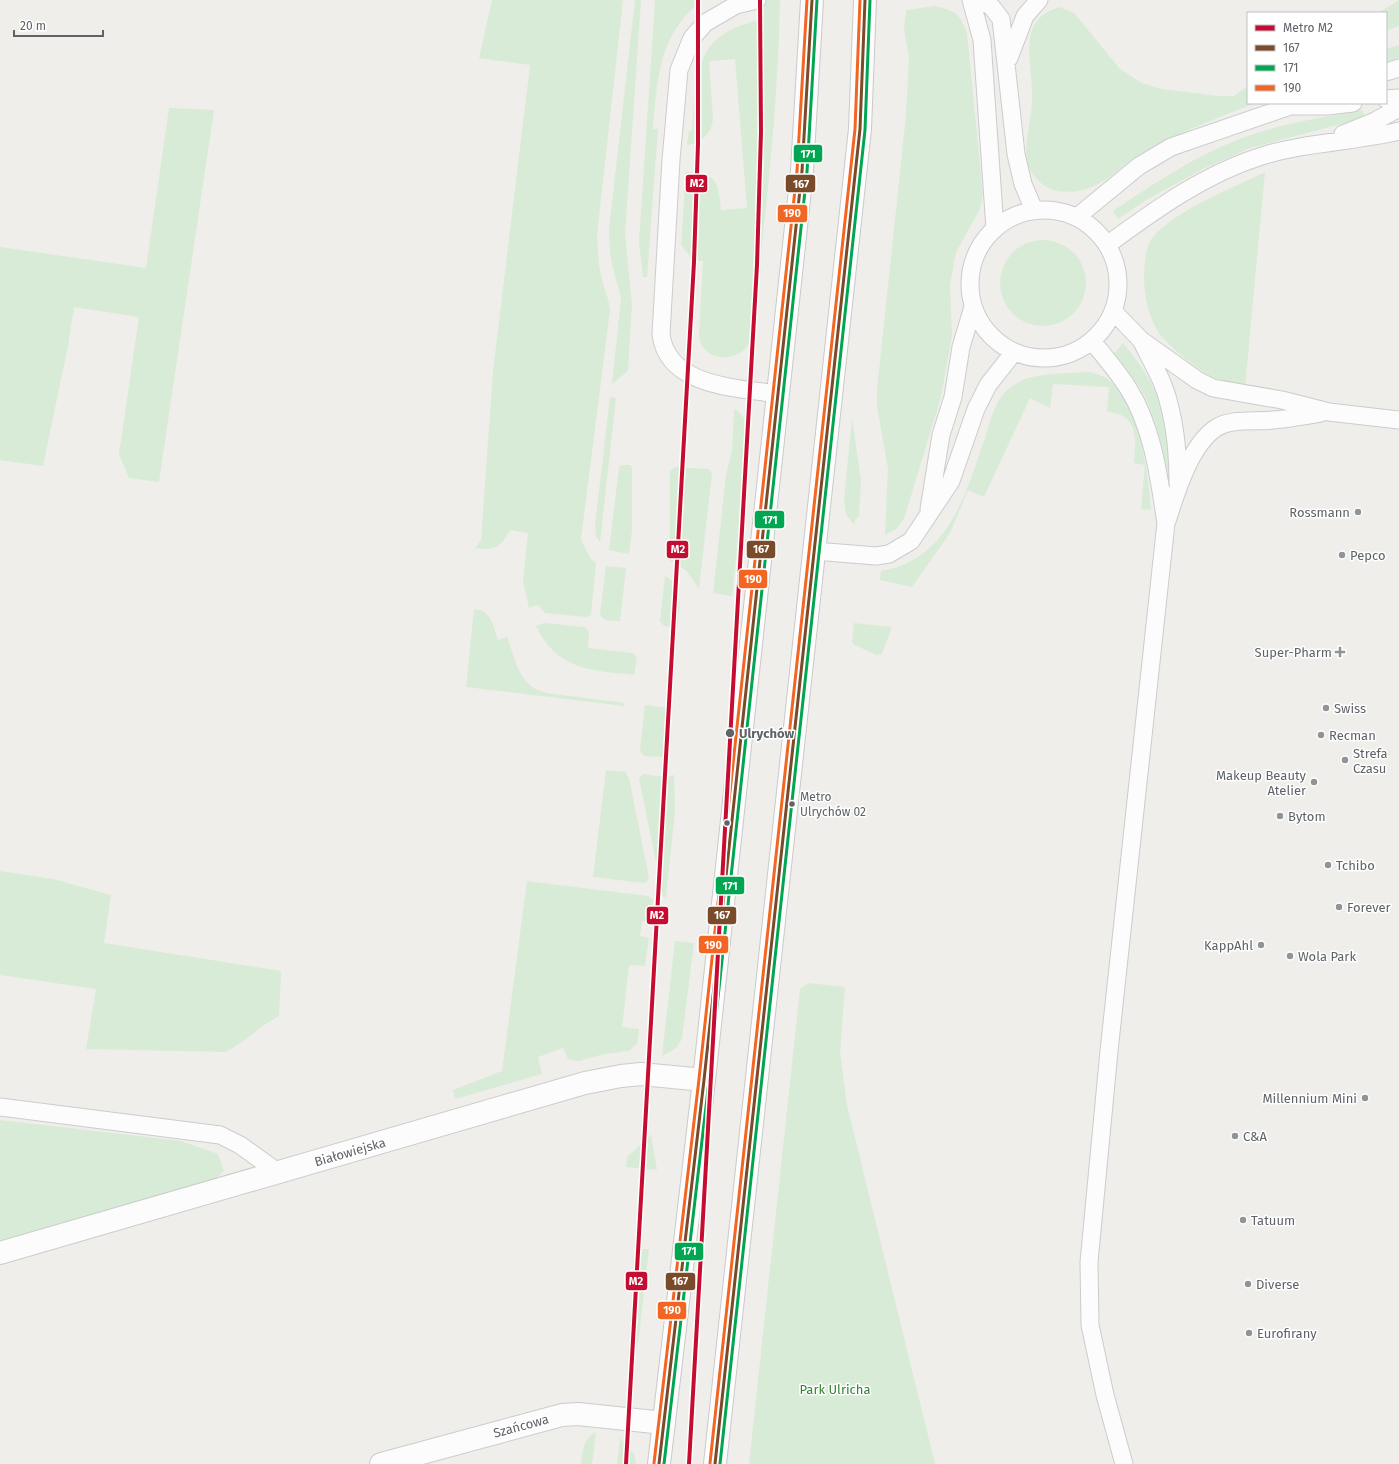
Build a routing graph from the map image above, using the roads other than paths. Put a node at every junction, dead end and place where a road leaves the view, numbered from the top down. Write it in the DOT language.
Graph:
graph roads {
  1 [pos="757,0"];
  2 [pos="812,0"];
  3 [pos="865,0"];
  4 [pos="971,0"];
  5 [pos="977,0"];
  6 [pos="1040,0"];
  7 [pos="1006,66"];
  8 [pos="1399,68"];
  9 [pos="1387,72"];
  10 [pos="1399,98"];
  11 [pos="1387,99"];
  12 [pos="1344,104"];
  13 [pos="1296,105"];
  14 [pos="1399,108"];
  15 [pos="1399,131"];
  16 [pos="1320,143"];
  17 [pos="1034,210"];
  18 [pos="1077,217"];
  19 [pos="994,229"];
  20 [pos="1107,246"];
  21 [pos="973,307"];
  22 [pos="1113,311"];
  23 [pos="1141,340"];
  24 [pos="1092,342"];
  25 [pos="1014,352"];
  26 [pos="779,394"];
  27 [pos="1329,412"];
  28 [pos="1399,420"];
  29 [pos="1178,489"];
  30 [pos="928,513"];
  31 [pos="1166,524"];
  32 [pos="815,551"];
  33 [pos="704,1080"];
  34 [pos="0,1107"];
  35 [pos="279,1173"];
  36 [pos="0,1253"];
  37 [pos="664,1424"];
  38 [pos="381,1464"];
  39 [pos="659,1464"];
  40 [pos="715,1464"];
  41 [pos="1124,1464"];
  1 -- 26 [label="lane"];
  2 -- 26 [label="main road"];
  3 -- 32 [label="main road"];
  4 -- 19 [label="lane"];
  5 -- 7 [label="lane"];
  6 -- 7 [label="lane"];
  7 -- 17 [label="lane"];
  8 -- 9 [label="lane"];
  10 -- 11 [label="lane"];
  12 -- 13 [label="lane"];
  13 -- 18 [label="lane"];
  14 -- 16 [label="lane"];
  15 -- 16 [label="lane"];
  16 -- 20 [label="lane"];
  17 -- 18 [label="lane"];
  17 -- 19 [label="lane"];
  18 -- 20 [label="lane"];
  19 -- 21 [label="lane"];
  20 -- 22 [label="lane"];
  21 -- 25 [label="lane"];
  21 -- 30 [label="lane"];
  22 -- 23 [label="lane"];
  22 -- 24 [label="lane"];
  23 -- 27 [label="lane"];
  23 -- 29 [label="lane"];
  24 -- 25 [label="lane"];
  24 -- 31 [label="lane"];
  25 -- 30 [label="lane"];
  26 -- 33 [label="main road"];
  27 -- 28 [label="lane"];
  27 -- 29 [label="lane"];
  29 -- 31 [label="lane"];
  30 -- 32 [label="lane"];
  31 -- 41 [label="lane"];
  32 -- 40 [label="main road"];
  33 -- 35 [label="main road, Białowiejska"];
  33 -- 37 [label="main road"];
  34 -- 35 [label="lane"];
  35 -- 36 [label="main road, Białowiejska"];
  37 -- 38 [label="main road, Szańcowa"];
  37 -- 39 [label="main road"];
}
